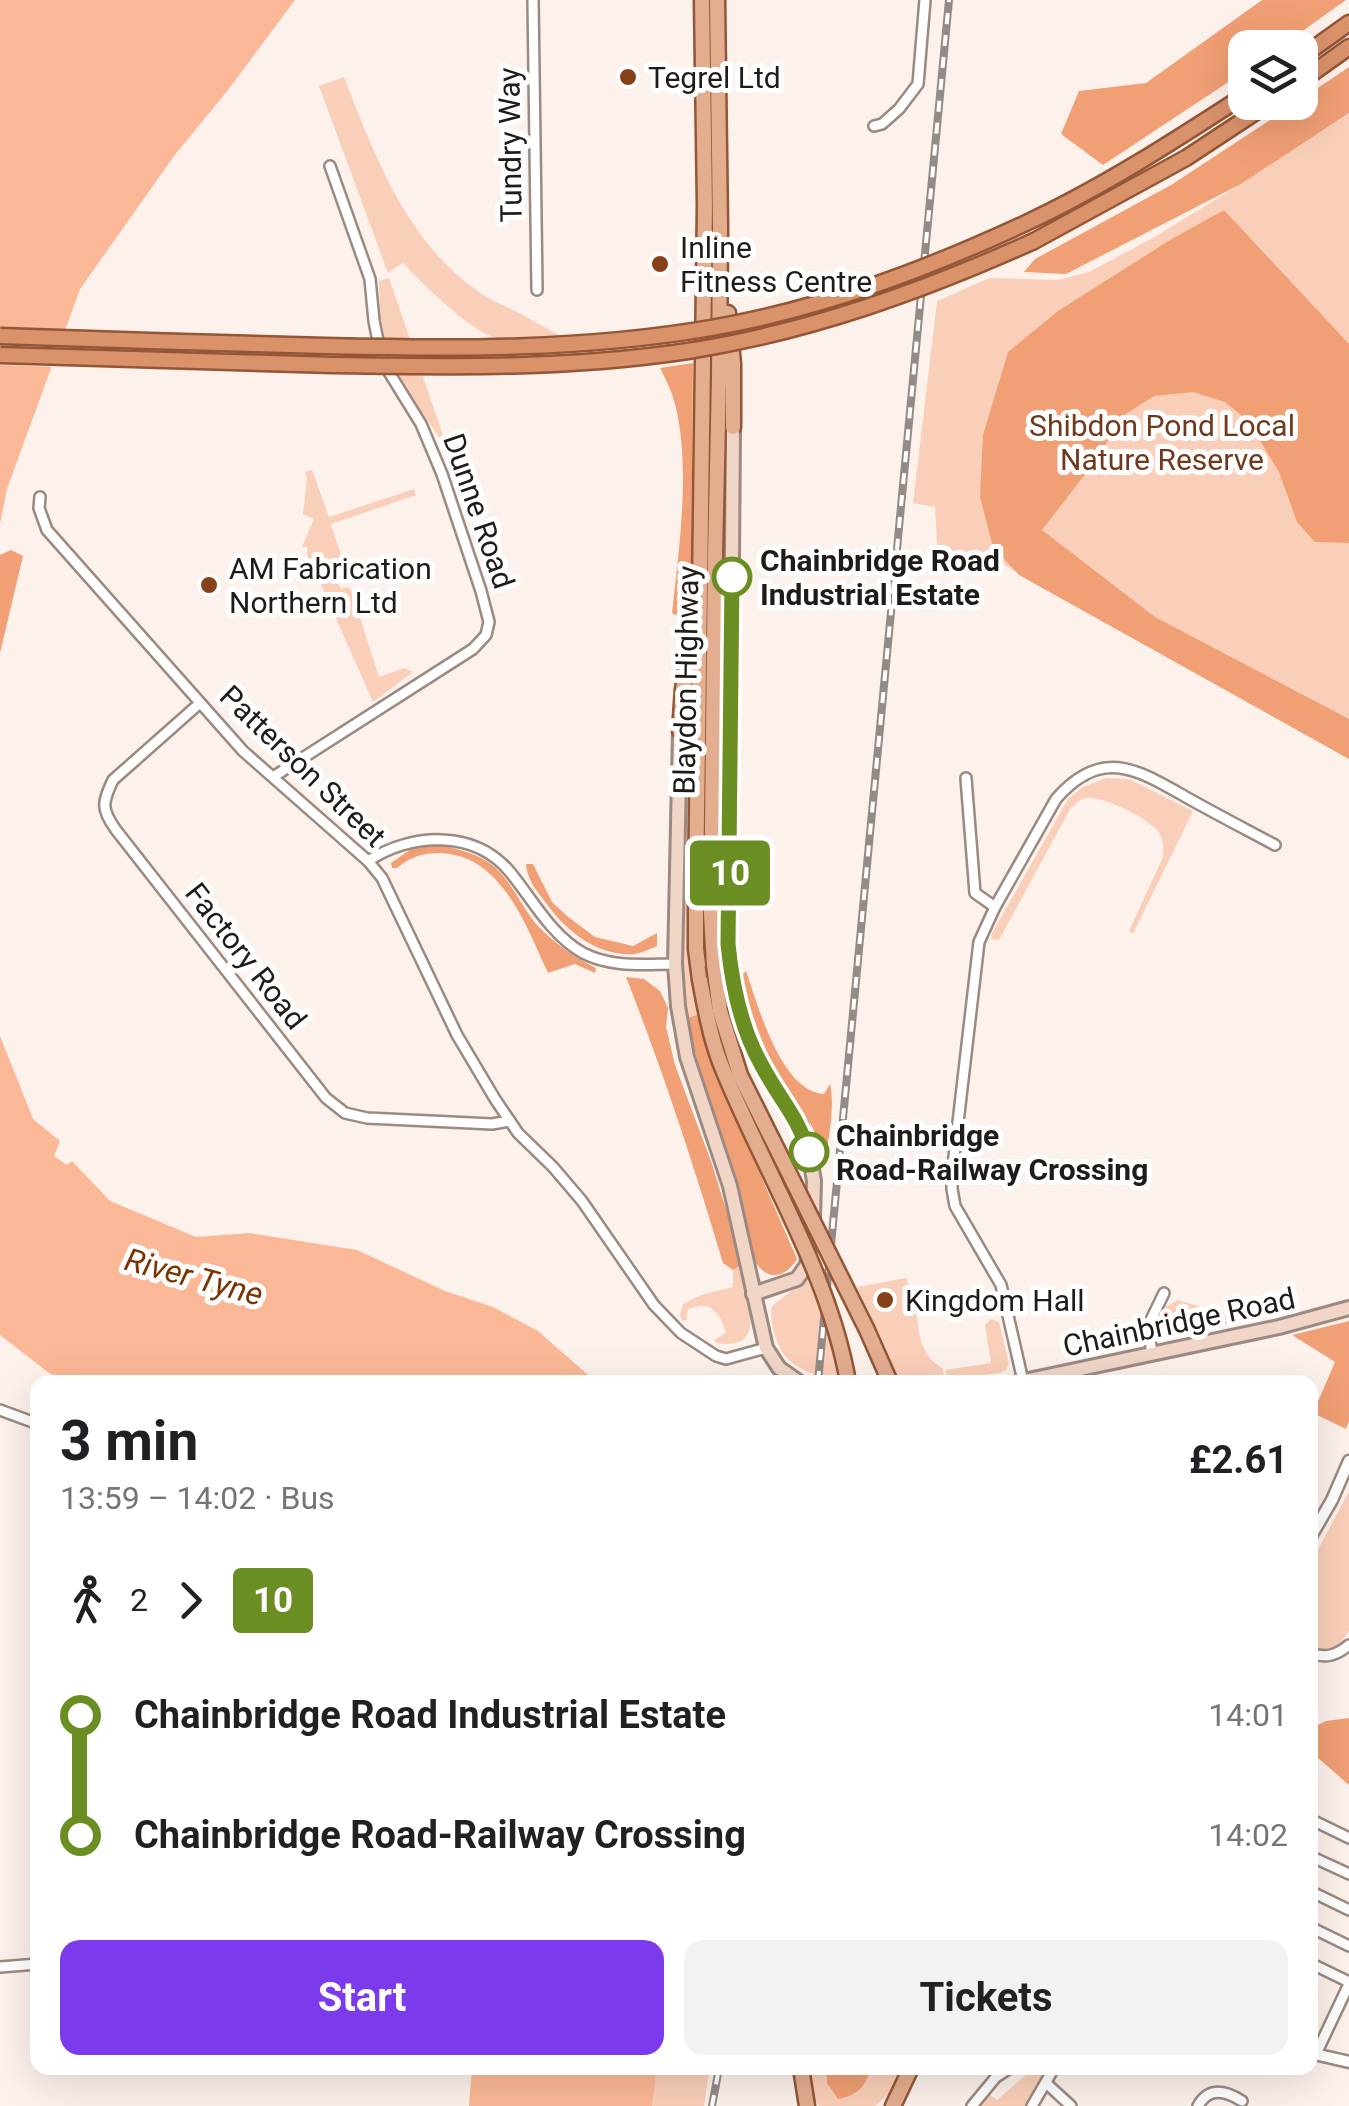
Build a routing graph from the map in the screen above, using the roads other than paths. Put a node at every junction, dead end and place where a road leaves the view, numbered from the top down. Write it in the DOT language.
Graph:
graph roads {
  1 [pos="533,0"];
  2 [pos="702,0"];
  3 [pos="717,0"];
  4 [pos="925,0"];
  5 [pos="1349,24"];
  6 [pos="1318,46"];
  7 [pos="1349,47"];
  8 [pos="1318,69"];
  9 [pos="1228,105"];
  10 [pos="1244,120"];
  11 [pos="874,126"];
  12 [pos="330,166"];
  13 [pos="720,227"];
  14 [pos="536,290"];
  15 [pos="0,336"];
  16 [pos="0,355"];
  17 [pos="733,427"];
  18 [pos="40,497"];
  19 [pos="698,586"];
  20 [pos="200,702"];
  21 [pos="680,731"];
  22 [pos="273,778"];
  23 [pos="966,778"];
  24 [pos="1275,845"];
  25 [pos="368,861"];
  26 [pos="995,907"];
  27 [pos="675,964"];
  28 [pos="510,1122"];
  29 [pos="1164,1292"];
  30 [pos="753,1294"];
  31 [pos="1349,1308"];
  32 [pos="766,1348"];
  33 [pos="1152,1354"];
  34 [pos="789,1375"];
  35 [pos="847,1375"];
  36 [pos="887,1375"];
  37 [pos="1020,1375"];
  38 [pos="1054,1375"];
  39 [pos="0,1410"];
  40 [pos="30,1421"];
  41 [pos="1349,1461"];
  42 [pos="1318,1524"];
  43 [pos="1349,1644"];
  44 [pos="1318,1655"];
  45 [pos="1318,1823"];
  46 [pos="1349,1838"];
  47 [pos="1318,1860"];
  48 [pos="1349,1874"];
  49 [pos="1318,1895"];
  50 [pos="1349,1910"];
  51 [pos="1318,1931"];
  52 [pos="1349,1946"];
  53 [pos="30,1965"];
  54 [pos="0,1967"];
  55 [pos="1318,1967"];
  56 [pos="1349,1983"];
  57 [pos="1318,2044"];
  58 [pos="1318,2055"];
  59 [pos="1349,2062"];
  60 [pos="802,2075"];
  61 [pos="908,2075"];
  62 [pos="1000,2075"];
  63 [pos="1050,2075"];
  64 [pos="1046,2083"];
  65 [pos="1242,2101"];
  66 [pos="893,2102"];
  67 [pos="806,2104"];
  68 [pos="972,2106"];
  69 [pos="1032,2106"];
  70 [pos="1071,2106"];
  71 [pos="1198,2106"];
  1 -- 14 [label="street, Tundry Way"];
  2 -- 19 [label="main road, Blaydon Highway"];
  3 -- 13 [label="main road, Blaydon Highway"];
  4 -- 11 [label="street"];
  5 -- 6 [label="highway"];
  7 -- 8 [label="highway"];
  9 -- 15 [label="highway, bridge"];
  10 -- 16 [label="highway, bridge"];
  12 -- 22 [label="street, Dunne Road"];
  13 -- 17 [label="main road"];
  13 -- 36 [label="main road, Blaydon Highway, bridge"];
  17 -- 30 [label="main road"];
  18 -- 20 [label="street, Patterson Street"];
  19 -- 21 [label="main road"];
  19 -- 35 [label="main road, Blaydon Highway, bridge"];
  20 -- 22 [label="street, Patterson Street"];
  20 -- 28 [label="street, Factory Road"];
  21 -- 27 [label="main road"];
  22 -- 25 [label="street, Patterson Street"];
  23 -- 26 [label="street"];
  24 -- 26 [label="street"];
  25 -- 27 [label="street"];
  25 -- 28 [label="street, Patterson Street"];
  26 -- 37 [label="street"];
  27 -- 30 [label="main road"];
  28 -- 32 [label="street, Patterson Street"];
  29 -- 33 [label="street"];
  30 -- 32 [label="main road"];
  31 -- 33 [label="main road, Chainbridge Road"];
  32 -- 34 [label="main road"];
  33 -- 38 [label="main road, Chainbridge Road"];
  39 -- 40 [label="street"];
  41 -- 42 [label="street"];
  43 -- 44 [label="street"];
  45 -- 46 [label="street"];
  47 -- 48 [label="street"];
  49 -- 50 [label="street"];
  51 -- 52 [label="street"];
  53 -- 54 [label="street"];
  55 -- 56 [label="street"];
  56 -- 57 [label="street"];
  58 -- 59 [label="street"];
  60 -- 67 [label="main road"];
  61 -- 66 [label="main road"];
  62 -- 68 [label="street"];
  63 -- 64 [label="street"];
  64 -- 69 [label="street"];
  64 -- 70 [label="street"];
  65 -- 71 [label="street"];
}
